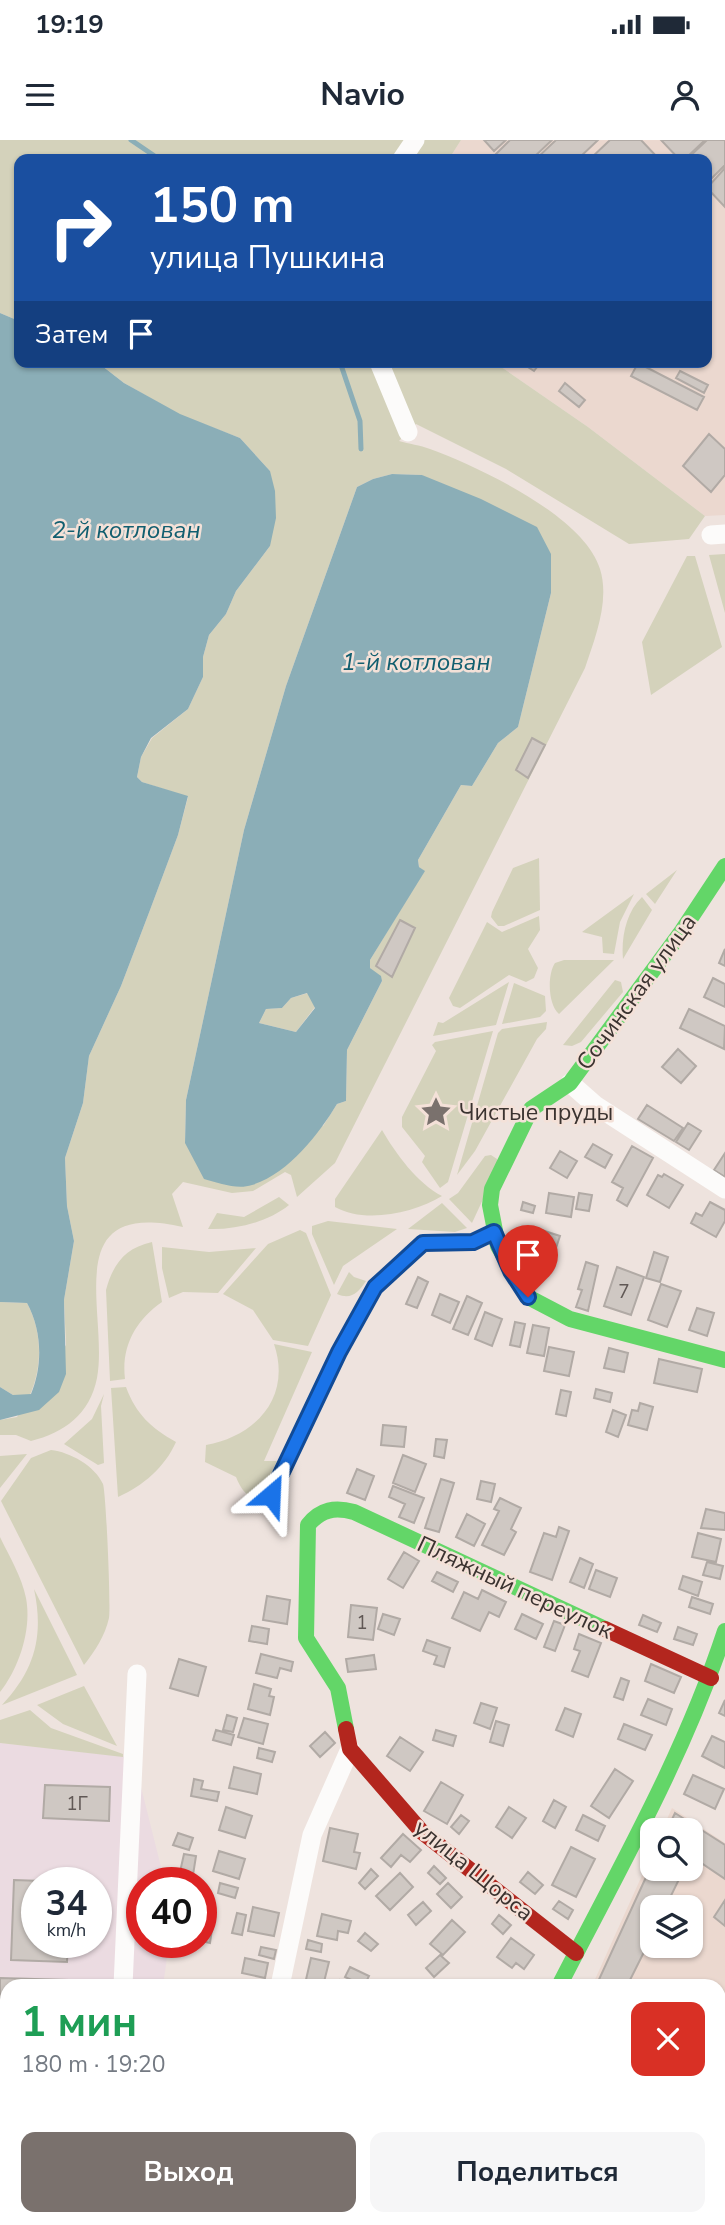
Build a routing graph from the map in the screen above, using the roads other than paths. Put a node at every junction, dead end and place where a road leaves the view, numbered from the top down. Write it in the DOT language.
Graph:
graph roads {
  1 [pos="381,368"];
  2 [pos="408,432"];
  3 [pos="725,866"];
  4 [pos="570,1083"];
  5 [pos="725,1189"];
  6 [pos="496,1239"];
  7 [pos="725,1360"];
  8 [pos="271,1495"];
  9 [pos="317,1513"];
  10 [pos="725,1631"];
  11 [pos="137,1674"];
  12 [pos="711,1678"];
  13 [pos="350,1749"];
  14 [pos="576,1953"];
  15 [pos="123,1979"];
  16 [pos="282,1979"];
  17 [pos="563,1979"];
  1 -- 2 [label="street"];
  3 -- 4 [label="street, Сочинская улица"];
  4 -- 5 [label="street, Сочинская улица"];
  4 -- 6 [label="street, Сочинская улица"];
  6 -- 7 [label="street"];
  6 -- 8 [label="street"];
  9 -- 12 [label="street, Пляжный переулок"];
  9 -- 13 [label="street, улица Щорса"];
  10 -- 12 [label="street"];
  11 -- 15 [label="street"];
  12 -- 14 [label="street"];
  13 -- 14 [label="street, улица Щорса"];
  13 -- 16 [label="street"];
  14 -- 17 [label="street"];
}
